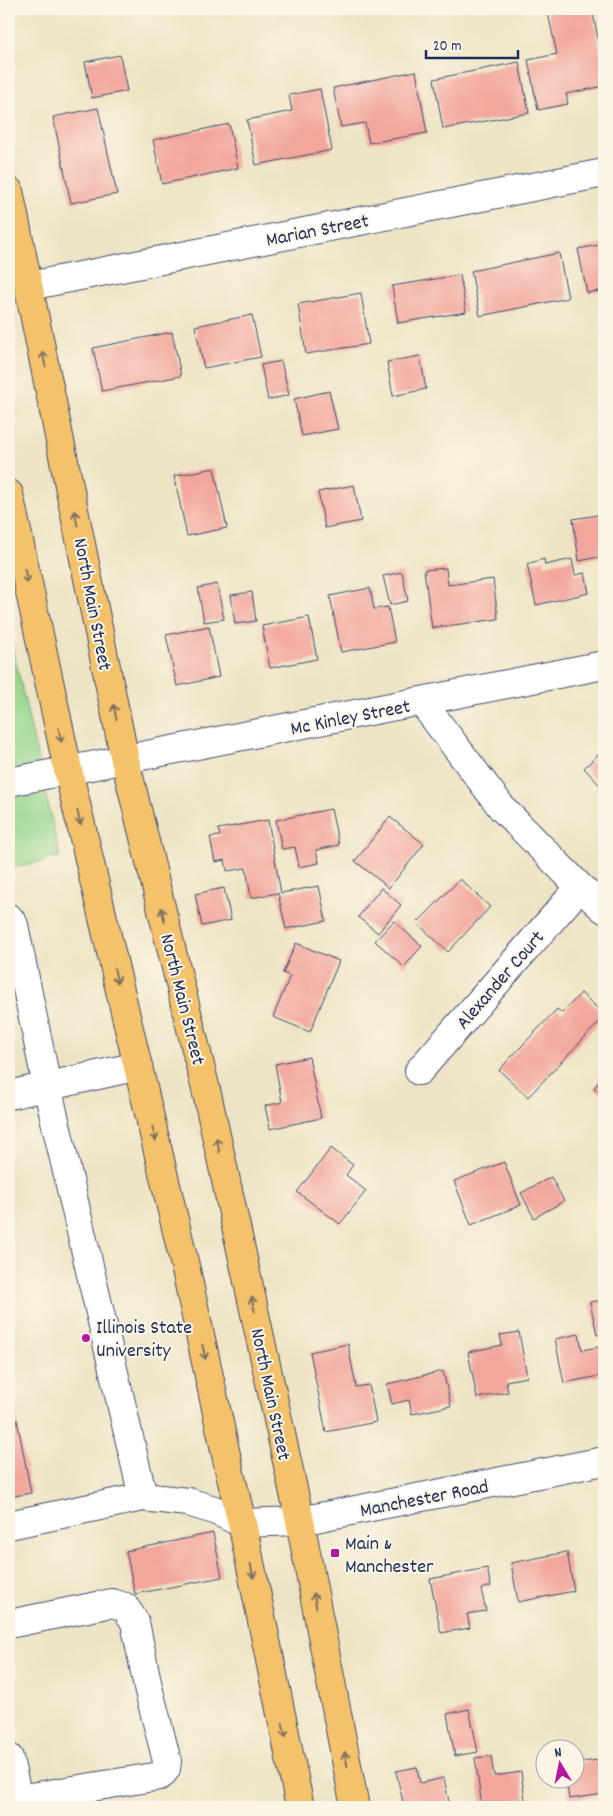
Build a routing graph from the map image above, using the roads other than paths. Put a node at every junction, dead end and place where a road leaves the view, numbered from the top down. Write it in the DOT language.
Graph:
graph roads {
  1 [pos="604,173"];
  2 [pos="9,191"];
  3 [pos="29,286"];
  4 [pos="9,494"];
  5 [pos="604,665"];
  6 [pos="422,702"];
  7 [pos="125,760"];
  8 [pos="68,770"];
  9 [pos="9,782"];
  10 [pos="580,887"];
  11 [pos="604,909"];
  12 [pos="9,918"];
  13 [pos="138,1066"];
  14 [pos="419,1070"];
  15 [pos="47,1086"];
  16 [pos="9,1095"];
  17 [pos="604,1461"];
  18 [pos="143,1497"];
  19 [pos="300,1521"];
  20 [pos="242,1523"];
  21 [pos="9,1525"];
  22 [pos="9,1624"];
  23 [pos="9,1758"];
  24 [pos="18,1803"];
  25 [pos="300,1807"];
  26 [pos="355,1807"];
  1 -- 3 [label="street, Marian Street"];
  2 -- 3 [label="main road, North Main Street"];
  7 -- 3 [label="main road, North Main Street, one-way"];
  4 -- 8 [label="main road, one-way"];
  5 -- 6 [label="street, Mc Kinley Street"];
  6 -- 7 [label="street, Mc Kinley Street"];
  6 -- 10 [label="street"];
  7 -- 8 [label="street, Mc Kinley Street"];
  19 -- 7 [label="main road, North Main Street, one-way"];
  8 -- 9 [label="street, Mc Kinley Street"];
  8 -- 13 [label="main road, one-way"];
  10 -- 11 [label="street"];
  10 -- 14 [label="street, Alexander Court"];
  12 -- 15 [label="street"];
  13 -- 15 [label="street"];
  13 -- 20 [label="main road, one-way"];
  15 -- 16 [label="street"];
  15 -- 18 [label="street"];
  17 -- 19 [label="street, Manchester Road"];
  18 -- 20 [label="street"];
  18 -- 21 [label="street"];
  19 -- 20 [label="street, Manchester Road"];
  26 -- 19 [label="main road, North Main Street, one-way"];
  20 -- 25 [label="main road, one-way"];
  22 -- 24 [label="street"];
  23 -- 24 [label="street"];
}
